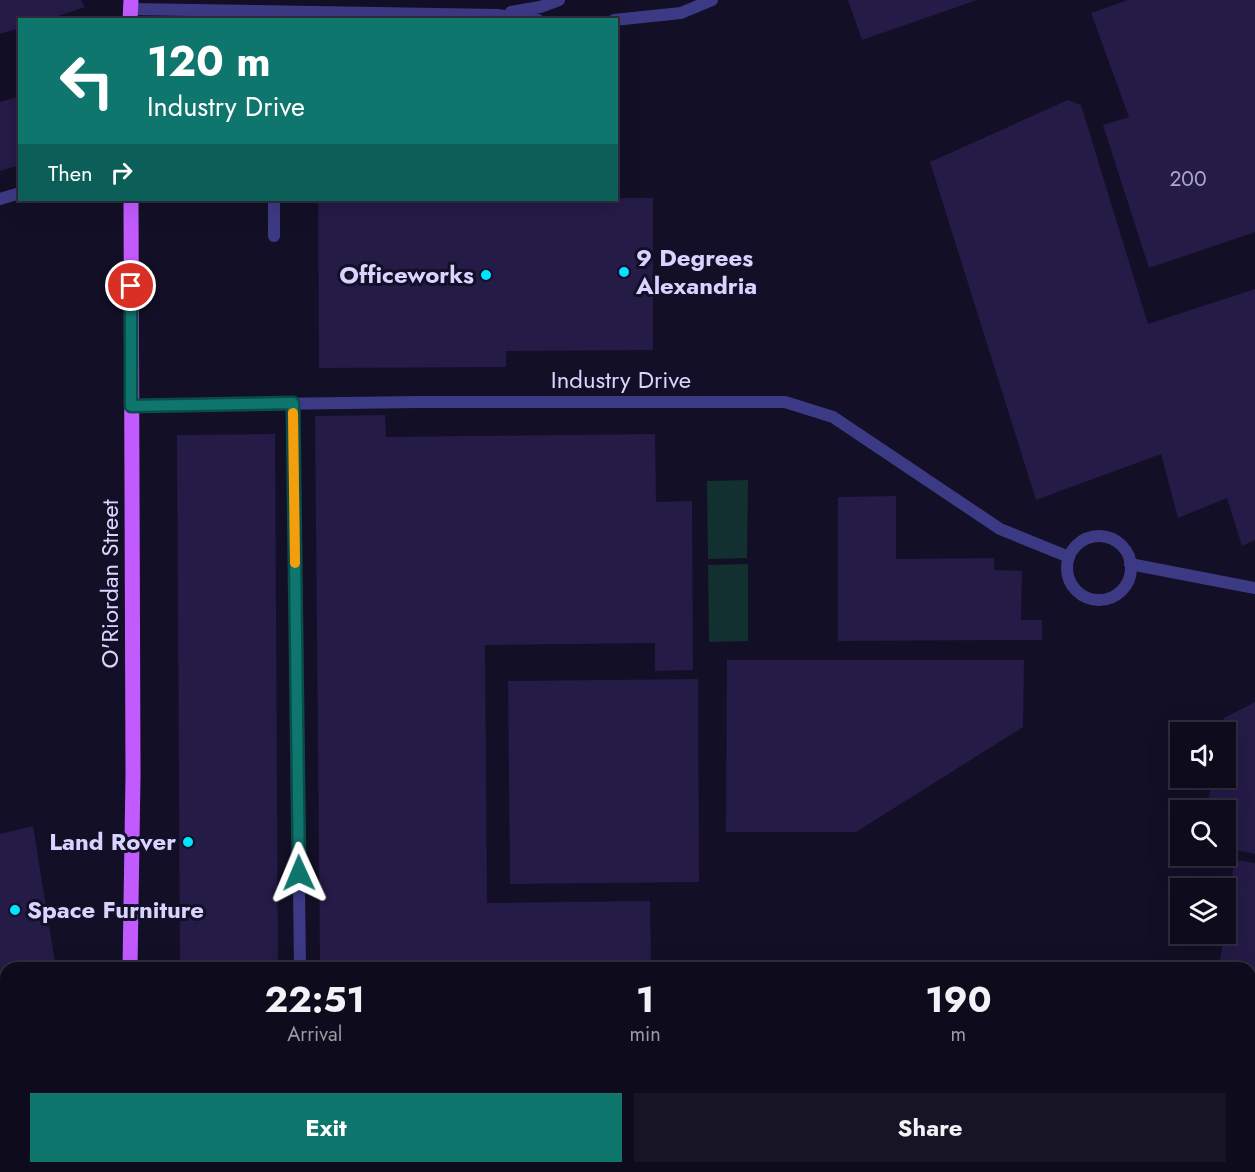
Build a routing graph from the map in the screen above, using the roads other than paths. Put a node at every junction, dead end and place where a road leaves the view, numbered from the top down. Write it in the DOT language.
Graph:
graph roads {
  1 [pos="559,0"];
  2 [pos="712,0"];
  3 [pos="130,10"];
  4 [pos="498,15"];
  5 [pos="284,16"];
  6 [pos="522,18"];
  7 [pos="618,20"];
  8 [pos="18,194"];
  9 [pos="0,199"];
  10 [pos="131,201"];
  11 [pos="274,201"];
  12 [pos="274,236"];
  13 [pos="293,403"];
  14 [pos="131,406"];
  15 [pos="1069,557"];
  16 [pos="1130,564"];
  17 [pos="1255,588"];
  18 [pos="130,962"];
  19 [pos="300,962"];
  1 -- 4 [label="lane"];
  2 -- 7 [label="lane"];
  3 -- 5 [label="lane"];
  4 -- 5 [label="lane"];
  4 -- 6 [label="lane"];
  8 -- 9 [label="lane"];
  10 -- 14 [label="main road, O'Riordan Street"];
  11 -- 12 [label="lane"];
  13 -- 14 [label="lane, Industry Drive"];
  13 -- 15 [label="lane, Industry Drive"];
  13 -- 19 [label="lane"];
  14 -- 18 [label="main road, O'Riordan Street"];
  15 -- 16 [label="lane"];
  15 -- 16 [label="lane"];
  16 -- 17 [label="lane"];
}
